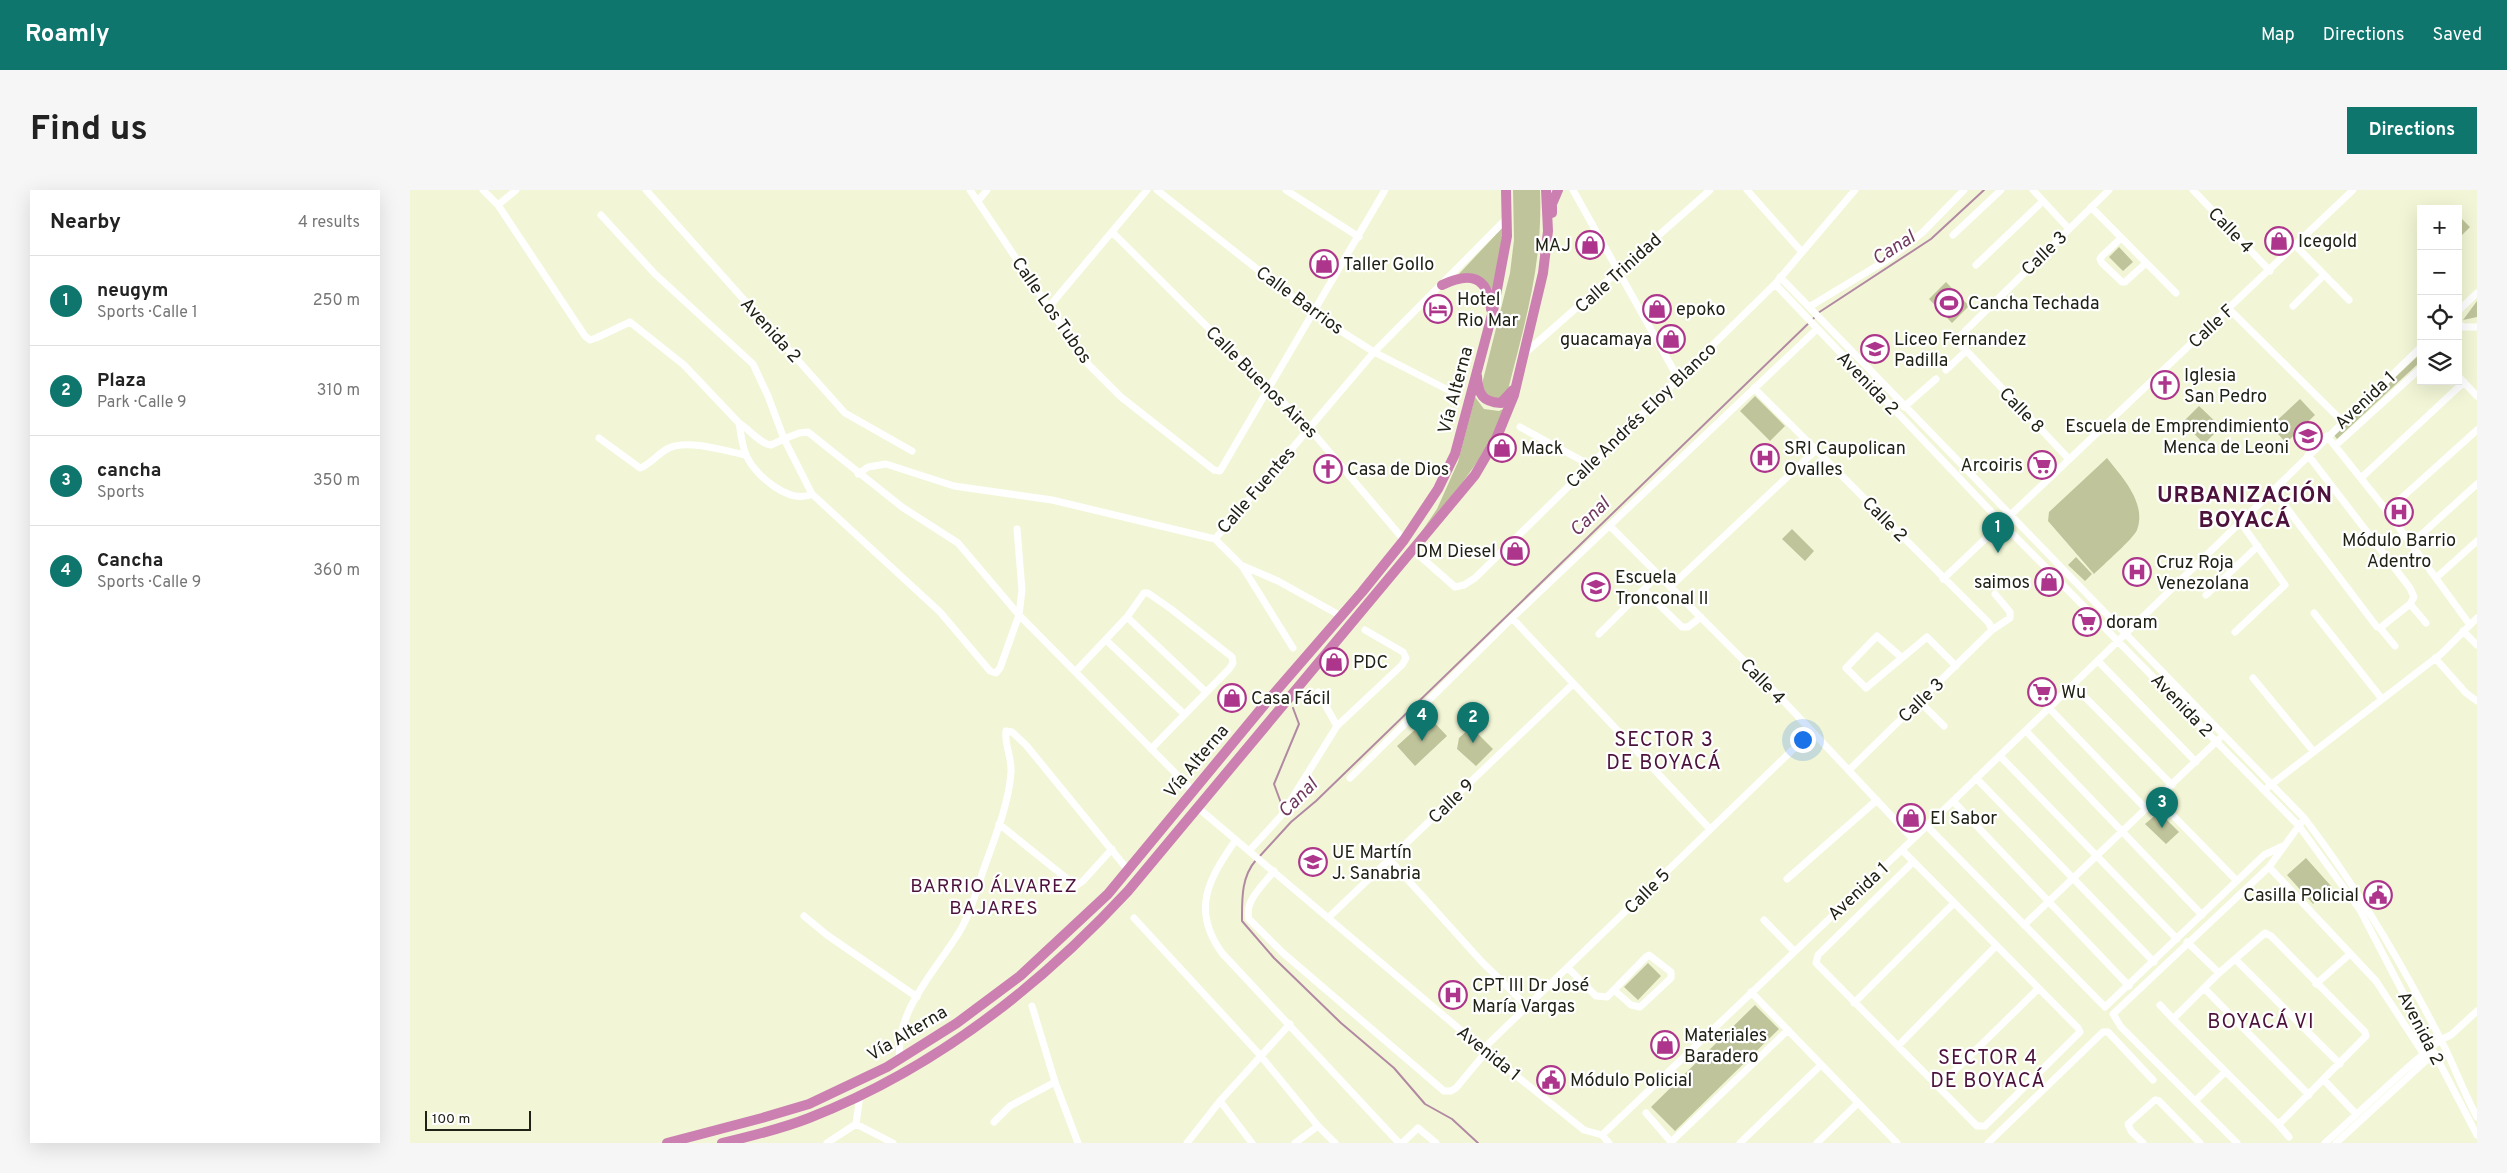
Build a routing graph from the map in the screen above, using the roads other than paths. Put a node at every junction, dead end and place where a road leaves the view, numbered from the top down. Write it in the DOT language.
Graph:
graph roads {
  1 [pos="483,190"];
  2 [pos="516,190"];
  3 [pos="646,190"];
  4 [pos="970,190"];
  5 [pos="986,190"];
  6 [pos="1147,190"];
  7 [pos="1157,190"];
  8 [pos="1286,190"];
  9 [pos="1385,190"];
  10 [pos="1506,190"];
  11 [pos="1546,190"];
  12 [pos="1558,190"];
  13 [pos="1573,190"];
  14 [pos="1710,190"];
  15 [pos="1747,190"];
  16 [pos="1855,190"];
  17 [pos="1964,190"];
  18 [pos="2001,190"];
  19 [pos="2033,190"];
  20 [pos="2109,190"];
  21 [pos="2193,190"];
  22 [pos="2353,190"];
  23 [pos="978,201"];
  24 [pos="2043,201"];
  25 [pos="498,205"];
  26 [pos="2091,207"];
  27 [pos="601,215"];
  28 [pos="1507,218"];
  29 [pos="2069,229"];
  30 [pos="1548,231"];
  31 [pos="1112,232"];
  32 [pos="1953,235"];
  33 [pos="1359,236"];
  34 [pos="2121,238"];
  35 [pos="2296,246"];
  36 [pos="1801,252"];
  37 [pos="2146,263"];
  38 [pos="1976,265"];
  39 [pos="2270,271"];
  40 [pos="1620,272"];
  41 [pos="2324,275"];
  42 [pos="1780,277"];
  43 [pos="1774,284"];
  44 [pos="1442,285"];
  45 [pos="2176,292"];
  46 [pos="2477,294"];
  47 [pos="2349,300"];
  48 [pos="2293,306"];
  49 [pos="2462,307"];
  50 [pos="1048,308"];
  51 [pos="1811,309"];
  52 [pos="2229,309"];
  53 [pos="1314,314"];
  54 [pos="1491,318"];
  55 [pos="2462,325"];
  56 [pos="1816,328"];
  57 [pos="2476,328"];
  58 [pos="1959,337"];
  59 [pos="1966,351"];
  60 [pos="2417,351"];
  61 [pos="1374,352"];
  62 [pos="1524,354"];
  63 [pos="1477,370"];
  64 [pos="1946,370"];
  65 [pos="2417,372"];
  66 [pos="1678,378"];
  67 [pos="1936,379"];
  68 [pos="1517,382"];
  69 [pos="2464,382"];
  70 [pos="1269,386"];
  71 [pos="1754,388"];
  72 [pos="1454,393"];
  73 [pos="2477,396"];
  74 [pos="1904,407"];
  75 [pos="2343,422"];
  76 [pos="738,423"];
  77 [pos="1520,427"];
  78 [pos="1309,428"];
  79 [pos="2477,430"];
  80 [pos="2327,436"];
  81 [pos="600,438"];
  82 [pos="784,439"];
  83 [pos="2335,446"];
  84 [pos="1816,450"];
  85 [pos="912,451"];
  86 [pos="746,455"];
  87 [pos="2308,456"];
  88 [pos="2068,458"];
  89 [pos="1590,465"];
  90 [pos="858,474"];
  91 [pos="2361,478"];
  92 [pos="2477,484"];
  93 [pos="2273,490"];
  94 [pos="812,494"];
  95 [pos="2387,510"];
  96 [pos="2009,516"];
  97 [pos="2001,522"];
  98 [pos="2241,522"];
  99 [pos="1610,526"];
  100 [pos="1017,529"];
  101 [pos="1215,538"];
  102 [pos="1404,540"];
  103 [pos="2477,540"];
  104 [pos="2412,543"];
  105 [pos="2258,546"];
  106 [pos="1413,550"];
  107 [pos="1242,566"];
  108 [pos="1658,575"];
  109 [pos="2436,577"];
  110 [pos="1943,578"];
  111 [pos="1670,587"];
  112 [pos="1644,590"];
  113 [pos="1995,594"];
  114 [pos="2206,595"];
  115 [pos="2410,604"];
  116 [pos="2314,613"];
  117 [pos="1019,615"];
  118 [pos="1341,616"];
  119 [pos="1127,617"];
  120 [pos="1701,617"];
  121 [pos="1512,618"];
  122 [pos="2477,618"];
  123 [pos="2426,623"];
  124 [pos="2470,625"];
  125 [pos="2380,628"];
  126 [pos="1365,630"];
  127 [pos="1992,630"];
  128 [pos="2463,631"];
  129 [pos="2235,632"];
  130 [pos="1599,634"];
  131 [pos="2125,635"];
  132 [pos="1106,640"];
  133 [pos="2119,640"];
  134 [pos="2477,645"];
  135 [pos="2395,646"];
  136 [pos="1293,648"];
  137 [pos="1901,657"];
  138 [pos="2435,658"];
  139 [pos="2098,661"];
  140 [pos="1956,666"];
  141 [pos="1076,671"];
  142 [pos="2253,678"];
  143 [pos="1573,684"];
  144 [pos="2073,685"];
  145 [pos="1205,691"];
  146 [pos="1318,692"];
  147 [pos="2382,699"];
  148 [pos="1919,701"];
  149 [pos="2477,701"];
  150 [pos="2049,708"];
  151 [pos="1183,713"];
  152 [pos="1337,726"];
  153 [pos="1944,726"];
  154 [pos="2026,731"];
  155 [pos="1812,732"];
  156 [pos="2220,739"];
  157 [pos="1151,749"];
  158 [pos="2314,752"];
  159 [pos="2000,756"];
  160 [pos="2196,762"];
  161 [pos="1849,770"];
  162 [pos="1350,778"];
  163 [pos="1976,778"];
  164 [pos="2172,785"];
  165 [pos="2267,788"];
  166 [pos="1193,791"];
  167 [pos="2157,799"];
  168 [pos="1877,800"];
  169 [pos="1953,801"];
  170 [pos="1197,807"];
  171 [pos="2146,810"];
  172 [pos="2305,820"];
  173 [pos="999,824"];
  174 [pos="1927,826"];
  175 [pos="2299,826"];
  176 [pos="1710,829"];
  177 [pos="2122,832"];
  178 [pos="1913,839"];
  179 [pos="1235,841"];
  180 [pos="2283,846"];
  181 [pos="1112,849"];
  182 [pos="1902,850"];
  183 [pos="1250,852"];
  184 [pos="2097,856"];
  185 [pos="1389,859"];
  186 [pos="1913,862"];
  187 [pos="2268,867"];
  188 [pos="1128,870"];
  189 [pos="1272,870"];
  190 [pos="2073,878"];
  191 [pos="1787,879"];
  192 [pos="2237,881"];
  193 [pos="2049,901"];
  194 [pos="1954,903"];
  195 [pos="2202,915"];
  196 [pos="804,916"];
  197 [pos="1134,918"];
  198 [pos="1328,918"];
  199 [pos="1764,920"];
  200 [pos="2024,925"];
  201 [pos="2177,939"];
  202 [pos="2188,942"];
  203 [pos="1996,946"];
  204 [pos="1794,951"];
  205 [pos="2350,954"];
  206 [pos="2235,959"];
  207 [pos="2154,962"];
  208 [pos="1568,968"];
  209 [pos="2219,973"];
  210 [pos="2316,984"];
  211 [pos="2129,986"];
  212 [pos="2204,988"];
  213 [pos="2038,989"];
  214 [pos="1614,990"];
  215 [pos="1751,992"];
  216 [pos="917,997"];
  217 [pos="1854,1003"];
  218 [pos="2160,1005"];
  219 [pos="1032,1006"];
  220 [pos="1527,1006"];
  221 [pos="2477,1011"];
  222 [pos="2173,1019"];
  223 [pos="1290,1024"];
  224 [pos="1788,1030"];
  225 [pos="2442,1042"];
  226 [pos="1898,1046"];
  227 [pos="2433,1050"];
  228 [pos="1484,1051"];
  229 [pos="1260,1055"];
  230 [pos="2425,1057"];
  231 [pos="900,1059"];
  232 [pos="2340,1064"];
  233 [pos="1821,1065"];
  234 [pos="2225,1072"];
  235 [pos="2153,1080"];
  236 [pos="2324,1080"];
  237 [pos="1056,1082"];
  238 [pos="1938,1086"];
  239 [pos="860,1095"];
  240 [pos="2309,1095"];
  241 [pos="2196,1100"];
  242 [pos="1220,1101"];
  243 [pos="1858,1103"];
  244 [pos="1646,1113"];
  245 [pos="2356,1114"];
  246 [pos="2477,1117"];
  247 [pos="994,1122"];
  248 [pos="2277,1123"];
  249 [pos="856,1124"];
  250 [pos="1318,1126"];
  251 [pos="1602,1135"];
  252 [pos="2477,1135"];
  253 [pos="2289,1137"];
  254 [pos="1672,1142"];
  255 [pos="1893,1142"];
  256 [pos="667,1143"];
  257 [pos="722,1143"];
  258 [pos="827,1143"];
  259 [pos="893,1143"];
  260 [pos="1078,1143"];
  261 [pos="1187,1143"];
  262 [pos="1252,1143"];
  263 [pos="1295,1143"];
  264 [pos="1335,1143"];
  265 [pos="1400,1143"];
  266 [pos="1436,1143"];
  267 [pos="1609,1143"];
  268 [pos="1740,1143"];
  269 [pos="1817,1143"];
  270 [pos="1988,1143"];
  271 [pos="2142,1143"];
  272 [pos="2200,1143"];
  273 [pos="2237,1143"];
  274 [pos="2325,1143"];
  275 [pos="2336,1143"];
  1 -- 25 [label="street"];
  2 -- 25 [label="street"];
  3 -- 85 [label="street, Avenida 2"];
  4 -- 23 [label="street, Calle Los Tubos"];
  5 -- 23 [label="street"];
  6 -- 31 [label="street"];
  7 -- 53 [label="street, Calle Barrios"];
  8 -- 33 [label="street"];
  9 -- 33 [label="street"];
  10 -- 28 [label="highway, Vía Alterna"];
  11 -- 30 [label="highway, Vía Alterna"];
  12 -- 30 [label="highway"];
  13 -- 40 [label="street"];
  14 -- 40 [label="street, Calle Trinidad"];
  15 -- 36 [label="street"];
  16 -- 36 [label="street, Calle Andrés Eloy Blanco"];
  17 -- 51 [label="street"];
  18 -- 32 [label="street"];
  19 -- 24 [label="street"];
  20 -- 26 [label="street, Calle 3"];
  21 -- 39 [label="street, Calle 4"];
  22 -- 35 [label="street, Calle F"];
  23 -- 50 [label="street, Calle Los Tubos"];
  24 -- 29 [label="street"];
  24 -- 38 [label="street"];
  25 -- 76 [label="street"];
  26 -- 29 [label="street, Calle 3"];
  26 -- 34 [label="street"];
  27 -- 82 [label="street"];
  28 -- 44 [label="street, Calle Fuentes"];
  28 -- 54 [label="highway, Vía Alterna"];
  29 -- 58 [label="street, Calle 3"];
  30 -- 62 [label="highway, Vía Alterna"];
  31 -- 50 [label="street"];
  31 -- 70 [label="street, Calle Buenos Aires"];
  33 -- 53 [label="street"];
  34 -- 37 [label="street"];
  34 -- 37 [label="street"];
  35 -- 39 [label="street, Calle F"];
  35 -- 41 [label="street"];
  36 -- 42 [label="street, Calle Andrés Eloy Blanco"];
  37 -- 45 [label="street"];
  39 -- 52 [label="street, Calle F"];
  40 -- 62 [label="street, Calle Trinidad"];
  40 -- 66 [label="street"];
  41 -- 47 [label="street"];
  41 -- 48 [label="street"];
  42 -- 43 [label="street, Calle Andrés Eloy Blanco"];
  42 -- 51 [label="street"];
  43 -- 56 [label="street, Avenida 2"];
  43 -- 66 [label="street, Calle Andrés Eloy Blanco"];
  44 -- 54 [label="highway"];
  44 -- 61 [label="street, Calle Fuentes"];
  46 -- 49 [label="street"];
  50 -- 70 [label="street, Calle Los Tubos"];
  51 -- 74 [label="street, Avenida 2"];
  52 -- 75 [label="street"];
  52 -- 88 [label="street, Calle F"];
  53 -- 61 [label="street, Calle Barrios"];
  53 -- 70 [label="street"];
  54 -- 63 [label="highway, Vía Alterna"];
  55 -- 57 [label="street"];
  56 -- 71 [label="street"];
  56 -- 97 [label="street, Avenida 2"];
  58 -- 59 [label="street, Calle 8"];
  59 -- 64 [label="street"];
  59 -- 88 [label="street, Calle 8"];
  60 -- 75 [label="street, Avenida 1"];
  61 -- 72 [label="street, Calle Barrios"];
  61 -- 78 [label="street, Calle Fuentes"];
  62 -- 68 [label="highway, Vía Alterna"];
  63 -- 68 [label="highway"];
  63 -- 102 [label="highway, Vía Alterna"];
  65 -- 83 [label="street"];
  66 -- 89 [label="street, Calle Andrés Eloy Blanco"];
  67 -- 74 [label="street"];
  68 -- 106 [label="highway, Vía Alterna"];
  69 -- 73 [label="street"];
  69 -- 91 [label="street"];
  70 -- 78 [label="street, Calle Buenos Aires"];
  71 -- 84 [label="street, Calle 2"];
  71 -- 99 [label="street"];
  74 -- 96 [label="street, Avenida 2"];
  75 -- 80 [label="street, Avenida 1"];
  76 -- 82 [label="street"];
  76 -- 86 [label="street"];
  77 -- 89 [label="street"];
  78 -- 101 [label="street, Calle Fuentes"];
  78 -- 102 [label="street, Calle Buenos Aires"];
  79 -- 95 [label="street"];
  80 -- 83 [label="street"];
  80 -- 87 [label="street, Avenida 1"];
  81 -- 86 [label="street"];
  82 -- 90 [label="street"];
  82 -- 94 [label="street"];
  83 -- 91 [label="street"];
  84 -- 110 [label="street, Calle 2"];
  84 -- 111 [label="street"];
  86 -- 94 [label="street"];
  87 -- 93 [label="street, Avenida 1"];
  87 -- 115 [label="street"];
  88 -- 96 [label="street, Calle F"];
  89 -- 106 [label="street, Calle Andrés Eloy Blanco"];
  90 -- 101 [label="street, Calle Fuentes"];
  90 -- 117 [label="street"];
  91 -- 95 [label="street"];
  92 -- 104 [label="street"];
  93 -- 98 [label="street, Avenida 1"];
  93 -- 125 [label="street"];
  94 -- 117 [label="street"];
  95 -- 104 [label="street"];
  96 -- 97 [label="street, Calle F"];
  96 -- 131 [label="street, Avenida 2"];
  97 -- 110 [label="street, Calle F"];
  97 -- 133 [label="street, Avenida 2"];
  98 -- 105 [label="street"];
  98 -- 131 [label="street, Avenida 1"];
  99 -- 108 [label="street, Calle 4"];
  99 -- 121 [label="street"];
  100 -- 117 [label="street"];
  101 -- 107 [label="street"];
  102 -- 118 [label="highway, Vía Alterna"];
  103 -- 109 [label="street"];
  104 -- 109 [label="street"];
  105 -- 114 [label="street"];
  105 -- 129 [label="street"];
  106 -- 170 [label="highway, Vía Alterna"];
  107 -- 118 [label="street"];
  107 -- 136 [label="street"];
  108 -- 111 [label="street, Calle 4"];
  108 -- 112 [label="street"];
  109 -- 124 [label="street"];
  110 -- 127 [label="street, Calle 2"];
  111 -- 120 [label="street, Calle 4"];
  112 -- 120 [label="street"];
  112 -- 130 [label="street"];
  113 -- 127 [label="street, Calle 3"];
  115 -- 123 [label="street"];
  115 -- 125 [label="street"];
  116 -- 147 [label="street"];
  117 -- 141 [label="street"];
  118 -- 166 [label="highway, Vía Alterna"];
  119 -- 132 [label="street"];
  119 -- 145 [label="street"];
  119 -- 145 [label="street"];
  120 -- 155 [label="street, Calle 4"];
  121 -- 143 [label="street"];
  121 -- 162 [label="street"];
  122 -- 124 [label="street"];
  124 -- 128 [label="street"];
  125 -- 135 [label="street"];
  126 -- 152 [label="street"];
  127 -- 140 [label="street, Calle 3"];
  128 -- 134 [label="street"];
  128 -- 138 [label="street"];
  131 -- 133 [label="street, Avenida 1"];
  131 -- 156 [label="street, Avenida 2"];
  132 -- 141 [label="street"];
  132 -- 151 [label="street"];
  133 -- 139 [label="street, Avenida 1"];
  133 -- 156 [label="street, Avenida 2"];
  137 -- 137 [label="street"];
  137 -- 140 [label="street"];
  138 -- 147 [label="street"];
  138 -- 149 [label="street"];
  139 -- 144 [label="street, Avenida 1"];
  139 -- 160 [label="street"];
  140 -- 148 [label="street, Calle 3"];
  141 -- 157 [label="street"];
  142 -- 158 [label="street"];
  143 -- 176 [label="street"];
  143 -- 185 [label="street, Calle 9"];
  144 -- 150 [label="street, Avenida 1"];
  144 -- 164 [label="street"];
  145 -- 151 [label="street"];
  146 -- 152 [label="street"];
  147 -- 158 [label="street"];
  148 -- 153 [label="street"];
  148 -- 161 [label="street, Calle 3"];
  150 -- 154 [label="street, Avenida 1"];
  150 -- 171 [label="street"];
  151 -- 157 [label="street"];
  152 -- 183 [label="street"];
  154 -- 159 [label="street, Avenida 1"];
  154 -- 177 [label="street"];
  155 -- 161 [label="street, Calle 4"];
  155 -- 176 [label="street, Calle 5"];
  156 -- 160 [label="street"];
  156 -- 165 [label="street, Avenida 2"];
  157 -- 166 [label="street"];
  158 -- 165 [label="street"];
  159 -- 163 [label="street, Avenida 1"];
  159 -- 184 [label="street"];
  160 -- 164 [label="street"];
  161 -- 168 [label="street, Calle 4"];
  163 -- 169 [label="street, Avenida 1"];
  163 -- 190 [label="street"];
  164 -- 167 [label="street"];
  165 -- 172 [label="street, Avenida 2"];
  165 -- 175 [label="street, Avenida 2"];
  166 -- 188 [label="highway, Vía Alterna"];
  167 -- 171 [label="street"];
  167 -- 192 [label="street"];
  168 -- 178 [label="street, Calle 4"];
  168 -- 191 [label="street"];
  169 -- 174 [label="street, Avenida 1"];
  169 -- 193 [label="street"];
  170 -- 179 [label="street"];
  170 -- 239 [label="highway, Vía Alterna"];
  171 -- 177 [label="street"];
  172 -- 175 [label="street"];
  172 -- 225 [label="street, Avenida 2"];
  173 -- 181 [label="street"];
  173 -- 181 [label="street"];
  173 -- 216 [label="street"];
  174 -- 178 [label="street, Avenida 1"];
  174 -- 200 [label="street"];
  175 -- 180 [label="street"];
  175 -- 227 [label="street, Avenida 2"];
  176 -- 208 [label="street, Calle 5"];
  177 -- 184 [label="street"];
  177 -- 195 [label="street"];
  178 -- 182 [label="street, Avenida 1"];
  179 -- 183 [label="street"];
  179 -- 223 [label="street"];
  180 -- 187 [label="street"];
  180 -- 192 [label="street"];
  181 -- 188 [label="street"];
  182 -- 186 [label="street"];
  182 -- 204 [label="street, Avenida 1"];
  183 -- 189 [label="street, Avenida 1"];
  184 -- 190 [label="street"];
  184 -- 201 [label="street"];
  185 -- 198 [label="street, Calle 9"];
  185 -- 220 [label="street"];
  186 -- 194 [label="street"];
  186 -- 217 [label="street"];
  187 -- 202 [label="street"];
  187 -- 205 [label="street"];
  188 -- 231 [label="highway, Vía Alterna"];
  189 -- 198 [label="street, Avenida 1"];
  189 -- 228 [label="street, Calle 5"];
  190 -- 193 [label="street"];
  190 -- 207 [label="street"];
  192 -- 195 [label="street"];
  193 -- 200 [label="street"];
  193 -- 211 [label="street"];
  194 -- 203 [label="street"];
  194 -- 217 [label="street"];
  195 -- 201 [label="street"];
  196 -- 216 [label="street"];
  197 -- 229 [label="street"];
  198 -- 228 [label="street, Avenida 1"];
  199 -- 204 [label="street"];
  200 -- 211 [label="street"];
  201 -- 207 [label="street"];
  202 -- 209 [label="street"];
  202 -- 241 [label="street"];
  203 -- 213 [label="street"];
  203 -- 226 [label="street"];
  204 -- 215 [label="street, Avenida 1"];
  205 -- 210 [label="street"];
  205 -- 230 [label="street"];
  206 -- 209 [label="street"];
  206 -- 210 [label="street"];
  206 -- 232 [label="street"];
  207 -- 211 [label="street"];
  208 -- 214 [label="street"];
  208 -- 220 [label="street, Calle 5"];
  209 -- 212 [label="street"];
  210 -- 232 [label="street"];
  212 -- 222 [label="street"];
  212 -- 240 [label="street"];
  213 -- 238 [label="street"];
  213 -- 238 [label="street"];
  214 -- 214 [label="street"];
  215 -- 224 [label="street"];
  215 -- 251 [label="street, Avenida 1"];
  216 -- 231 [label="street"];
  217 -- 226 [label="street"];
  218 -- 222 [label="street"];
  219 -- 237 [label="street"];
  220 -- 228 [label="street, Calle 5"];
  221 -- 225 [label="street"];
  222 -- 234 [label="street"];
  223 -- 229 [label="street"];
  223 -- 265 [label="street"];
  224 -- 233 [label="street"];
  224 -- 254 [label="street"];
  225 -- 227 [label="street"];
  225 -- 246 [label="street, Avenida 2"];
  226 -- 238 [label="street"];
  227 -- 230 [label="street"];
  227 -- 252 [label="street, Avenida 2"];
  228 -- 251 [label="street, Avenida 1"];
  229 -- 242 [label="street"];
  229 -- 250 [label="street"];
  230 -- 245 [label="street"];
  230 -- 275 [label="street"];
  231 -- 256 [label="highway, Vía Alterna"];
  232 -- 236 [label="street"];
  233 -- 243 [label="street"];
  233 -- 268 [label="street"];
  234 -- 241 [label="street"];
  234 -- 248 [label="street"];
  235 -- 270 [label="street"];
  236 -- 240 [label="street"];
  236 -- 245 [label="street"];
  237 -- 247 [label="street"];
  237 -- 260 [label="street"];
  239 -- 249 [label="street"];
  239 -- 257 [label="highway, Vía Alterna"];
  240 -- 248 [label="street"];
  241 -- 273 [label="street"];
  242 -- 261 [label="street"];
  242 -- 262 [label="street"];
  243 -- 255 [label="street"];
  243 -- 269 [label="street"];
  244 -- 254 [label="street"];
  245 -- 274 [label="street"];
  248 -- 253 [label="street"];
  249 -- 258 [label="street"];
  249 -- 259 [label="street"];
  250 -- 263 [label="street"];
  250 -- 264 [label="street"];
  251 -- 267 [label="street"];
  265 -- 266 [label="street"];
  271 -- 272 [label="street"];
}
